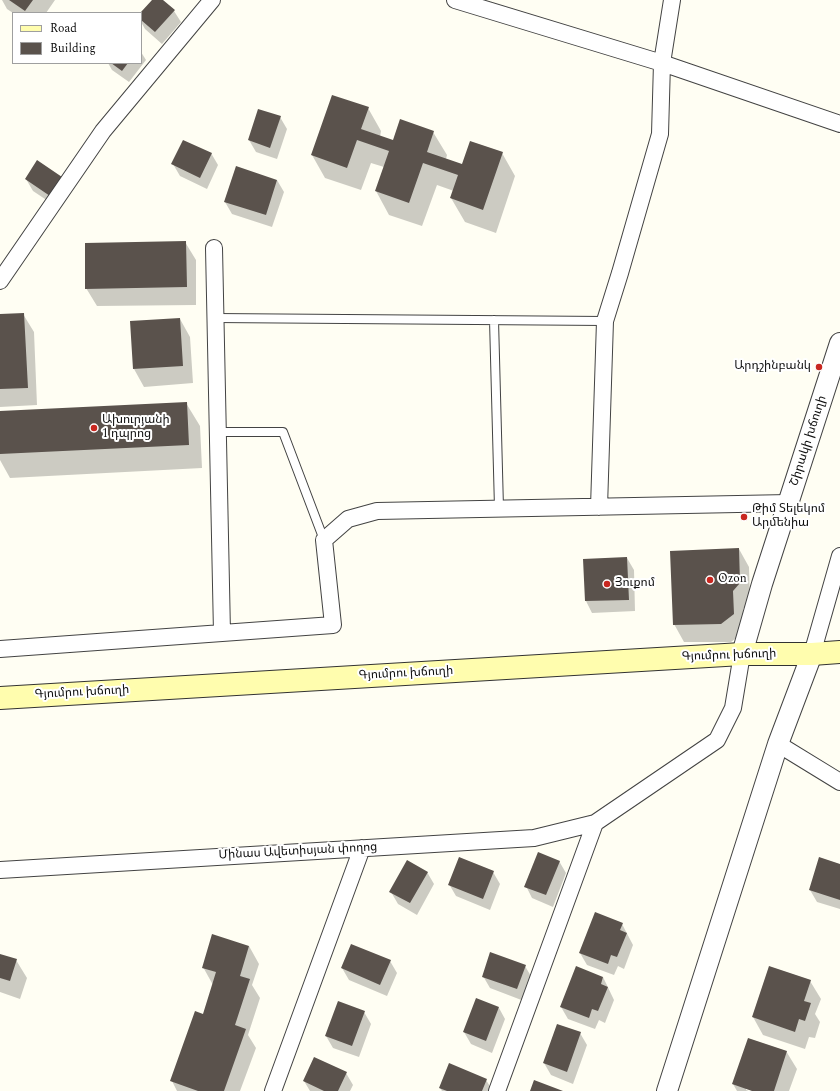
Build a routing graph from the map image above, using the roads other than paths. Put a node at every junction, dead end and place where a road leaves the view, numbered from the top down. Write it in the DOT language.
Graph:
graph roads {
  1 [pos="212,0"];
  2 [pos="455,0"];
  3 [pos="672,0"];
  4 [pos="662,63"];
  5 [pos="840,124"];
  6 [pos="214,248"];
  7 [pos="0,281"];
  8 [pos="215,318"];
  9 [pos="494,320"];
  10 [pos="605,321"];
  11 [pos="840,343"];
  12 [pos="218,432"];
  13 [pos="789,503"];
  14 [pos="499,508"];
  15 [pos="599,508"];
  16 [pos="324,540"];
  17 [pos="840,556"];
  18 [pos="222,633"];
  19 [pos="0,649"];
  20 [pos="840,652"];
  21 [pos="742,654"];
  22 [pos="812,654"];
  23 [pos="0,698"];
  24 [pos="778,744"];
  25 [pos="840,782"];
  26 [pos="595,823"];
  27 [pos="362,848"];
  28 [pos="0,870"];
  29 [pos="273,1091"];
  30 [pos="497,1091"];
  31 [pos="667,1091"];
  1 -- 7 [label="street"];
  2 -- 4 [label="street"];
  3 -- 4 [label="street"];
  4 -- 5 [label="street"];
  4 -- 10 [label="street"];
  6 -- 8 [label="street"];
  8 -- 9 [label="lane"];
  8 -- 12 [label="street"];
  9 -- 10 [label="lane"];
  9 -- 14 [label="lane"];
  10 -- 15 [label="street"];
  11 -- 13 [label="street, Շիրակի խճուղի"];
  12 -- 16 [label="lane"];
  12 -- 18 [label="street"];
  13 -- 15 [label="street"];
  13 -- 21 [label="street, Շիրակի խճուղի"];
  14 -- 15 [label="street"];
  14 -- 16 [label="street"];
  16 -- 18 [label="street"];
  17 -- 22 [label="street"];
  18 -- 19 [label="street"];
  20 -- 22 [label="main road, Գյումրու խճուղի"];
  21 -- 22 [label="main road, Գյումրու խճուղի"];
  21 -- 23 [label="main road, Գյումրու խճուղի"];
  21 -- 26 [label="street"];
  22 -- 24 [label="street"];
  24 -- 25 [label="street"];
  24 -- 31 [label="street"];
  26 -- 27 [label="street, Մինաս Ավետիսյան փողոց"];
  26 -- 30 [label="street"];
  27 -- 28 [label="street, Մինաս Ավետիսյան փողոց"];
  27 -- 29 [label="street"];
}
